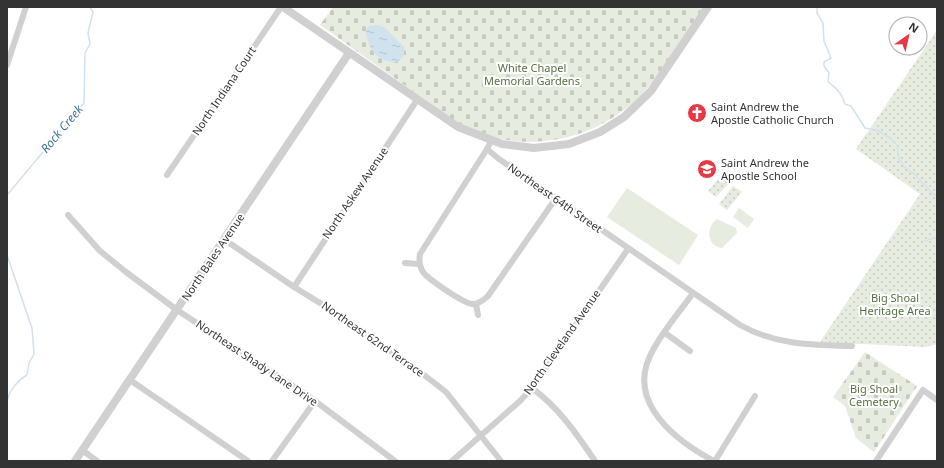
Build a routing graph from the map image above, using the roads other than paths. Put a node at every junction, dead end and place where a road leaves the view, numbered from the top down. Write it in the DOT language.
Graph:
graph roads {
  1 [pos="26,7"];
  2 [pos="282,7"];
  3 [pos="708,7"];
  4 [pos="349,53"];
  5 [pos="9,55"];
  6 [pos="7,65"];
  7 [pos="417,100"];
  8 [pos="491,140"];
  9 [pos="487,149"];
  10 [pos="167,175"];
  11 [pos="556,198"];
  12 [pos="68,215"];
  13 [pos="225,240"];
  14 [pos="628,249"];
  15 [pos="405,263"];
  16 [pos="419,264"];
  17 [pos="294,287"];
  18 [pos="693,293"];
  19 [pos="476,304"];
  20 [pos="177,310"];
  21 [pos="478,315"];
  22 [pos="664,334"];
  23 [pos="852,346"];
  24 [pos="690,351"];
  25 [pos="130,380"];
  26 [pos="532,388"];
  27 [pos="754,396"];
  28 [pos="937,400"];
  29 [pos="315,401"];
  30 [pos="482,436"];
  31 [pos="82,450"];
  32 [pos="75,461"];
  33 [pos="97,461"];
  34 [pos="248,461"];
  35 [pos="272,461"];
  36 [pos="395,461"];
  37 [pos="452,461"];
  38 [pos="501,461"];
  39 [pos="595,461"];
  40 [pos="715,461"];
  41 [pos="876,461"];
  1 -- 5 [label="street"];
  2 -- 4 [label="street"];
  2 -- 10 [label="street, North Indiana Court"];
  3 -- 8 [label="street"];
  4 -- 7 [label="street"];
  4 -- 13 [label="street, North Bales Avenue"];
  5 -- 6 [label="street"];
  7 -- 8 [label="street"];
  7 -- 17 [label="street, North Askew Avenue"];
  8 -- 9 [label="street"];
  9 -- 11 [label="street, Northeast 64th Street"];
  9 -- 16 [label="street"];
  11 -- 14 [label="street, Northeast 64th Street"];
  11 -- 19 [label="street"];
  12 -- 20 [label="street, Northeast Shady Lane Drive"];
  13 -- 17 [label="street, Northeast 62nd Terrace"];
  13 -- 20 [label="street, North Bales Avenue"];
  14 -- 18 [label="street, Northeast 64th Street"];
  14 -- 26 [label="street, North Cleveland Avenue"];
  15 -- 16 [label="street"];
  16 -- 19 [label="street"];
  17 -- 30 [label="street, Northeast 62nd Terrace"];
  18 -- 22 [label="street"];
  18 -- 23 [label="street, Northeast 64th Street"];
  19 -- 21 [label="street"];
  20 -- 25 [label="street, North Bales Avenue"];
  20 -- 29 [label="street, Northeast Shady Lane Drive"];
  22 -- 24 [label="street"];
  22 -- 40 [label="street"];
  25 -- 31 [label="street, North Bales Avenue"];
  25 -- 34 [label="street"];
  26 -- 30 [label="street, North Cleveland Avenue"];
  26 -- 39 [label="street"];
  27 -- 40 [label="street"];
  28 -- 41 [label="street"];
  29 -- 35 [label="street"];
  29 -- 36 [label="street, Northeast Shady Lane Drive"];
  30 -- 37 [label="street, North Cleveland Avenue"];
  30 -- 38 [label="street, Northeast 62nd Terrace"];
  31 -- 32 [label="street, North Bales Avenue"];
  31 -- 33 [label="street"];
}
